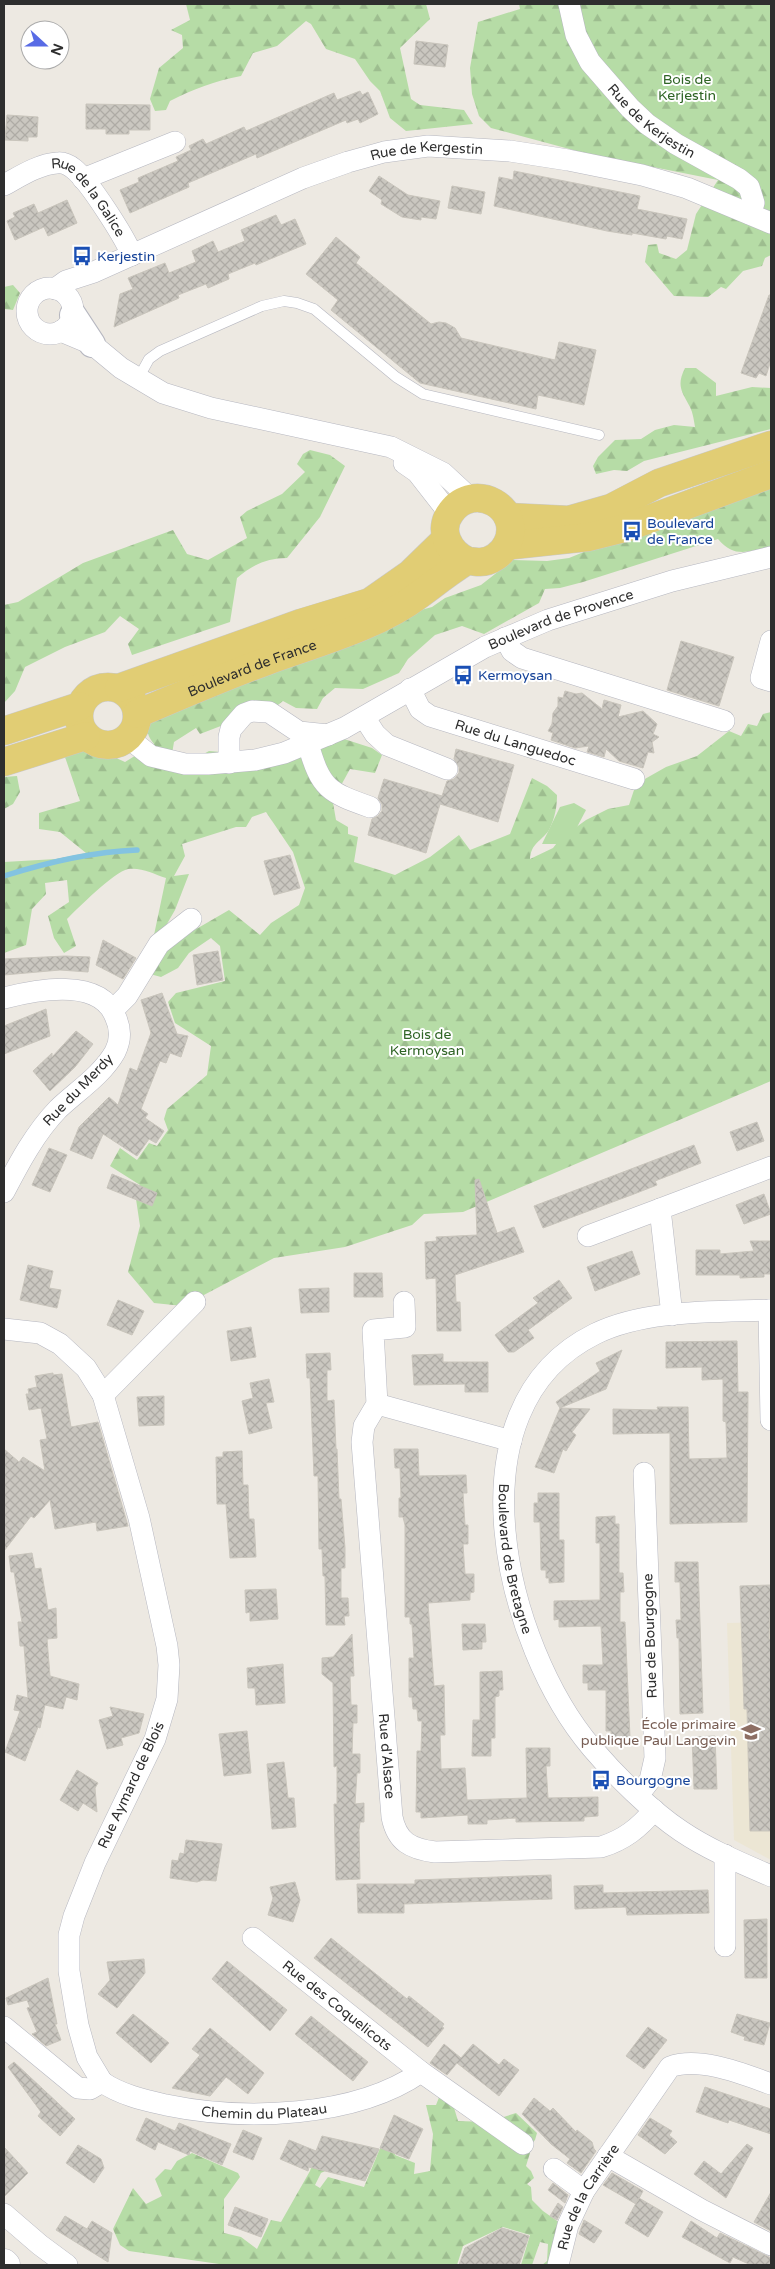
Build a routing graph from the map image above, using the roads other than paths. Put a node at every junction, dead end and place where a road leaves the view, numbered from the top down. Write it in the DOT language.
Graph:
graph roads {
  1 [pos="569,4"];
  2 [pos="175,142"];
  3 [pos="84,179"];
  4 [pos="4,185"];
  5 [pos="750,214"];
  6 [pos="771,223"];
  7 [pos="132,255"];
  8 [pos="94,272"];
  9 [pos="55,289"];
  10 [pos="68,317"];
  11 [pos="92,344"];
  12 [pos="138,379"];
  13 [pos="598,435"];
  14 [pos="771,445"];
  15 [pos="771,474"];
  16 [pos="455,516"];
  17 [pos="508,516"];
  18 [pos="506,546"];
  19 [pos="771,557"];
  20 [pos="468,561"];
  21 [pos="505,638"];
  22 [pos="771,641"];
  23 [pos="771,681"];
  24 [pos="119,688"];
  25 [pos="410,689"];
  26 [pos="80,706"];
  27 [pos="364,717"];
  28 [pos="724,721"];
  29 [pos="285,724"];
  30 [pos="132,725"];
  31 [pos="4,731"];
  32 [pos="330,735"];
  33 [pos="86,736"];
  34 [pos="300,747"];
  35 [pos="4,762"];
  36 [pos="230,762"];
  37 [pos="447,769"];
  38 [pos="634,779"];
  39 [pos="370,807"];
  40 [pos="191,919"];
  41 [pos="4,998"];
  42 [pos="113,1010"];
  43 [pos="771,1167"];
  44 [pos="4,1192"];
  45 [pos="660,1209"];
  46 [pos="588,1236"];
  47 [pos="195,1302"];
  48 [pos="404,1302"];
  49 [pos="770,1310"];
  50 [pos="672,1315"];
  51 [pos="4,1329"];
  52 [pos="103,1395"];
  53 [pos="377,1404"];
  54 [pos="771,1420"];
  55 [pos="511,1441"];
  56 [pos="644,1473"];
  57 [pos="639,1794"];
  58 [pos="654,1810"];
  59 [pos="725,1855"];
  60 [pos="771,1876"];
  61 [pos="253,1938"];
  62 [pos="725,1946"];
  63 [pos="4,2027"];
  64 [pos="421,2072"];
  65 [pos="102,2082"];
  66 [pos="771,2084"];
  67 [pos="523,2144"];
  68 [pos="608,2156"];
  69 [pos="554,2169"];
  70 [pos="584,2191"];
  71 [pos="4,2214"];
  72 [pos="771,2245"];
  73 [pos="67,2265"];
  74 [pos="558,2265"];
  1 -- 5 [label="street, Rue de Kerjestin"];
  2 -- 3 [label="street"];
  3 -- 4 [label="street, Rue de la Galice"];
  3 -- 7 [label="street, Rue de la Galice"];
  5 -- 6 [label="street, Rue de Kergestin"];
  5 -- 7 [label="street, Rue de Kergestin"];
  7 -- 8 [label="street, Rue de Kergestin"];
  8 -- 9 [label="street, Rue de Kergestin"];
  8 -- 10 [label="street"];
  9 -- 10 [label="street"];
  9 -- 10 [label="street, Rue de Kergestin"];
  10 -- 11 [label="street"];
  11 -- 12 [label="street"];
  12 -- 13 [label="lane"];
  12 -- 16 [label="street"];
  14 -- 17 [label="main road"];
  15 -- 18 [label="main road"];
  16 -- 17 [label="main road"];
  16 -- 20 [label="main road"];
  16 -- 24 [label="main road, Boulevard de France"];
  17 -- 18 [label="main road"];
  18 -- 20 [label="main road, Boulevard de France"];
  19 -- 21 [label="street, Boulevard de Provence"];
  20 -- 30 [label="main road, Boulevard de France"];
  21 -- 25 [label="street, Boulevard de Provence"];
  21 -- 28 [label="street"];
  22 -- 23 [label="street"];
  24 -- 26 [label="main road, Boulevard de France"];
  24 -- 30 [label="main road"];
  25 -- 27 [label="street, Boulevard de Provence"];
  25 -- 38 [label="street, Rue du Languedoc"];
  26 -- 31 [label="main road, Boulevard de France"];
  26 -- 33 [label="main road"];
  27 -- 32 [label="street, Boulevard de Provence"];
  27 -- 37 [label="street"];
  29 -- 32 [label="street"];
  29 -- 34 [label="street"];
  29 -- 36 [label="street"];
  30 -- 33 [label="main road, Boulevard de France"];
  30 -- 36 [label="street, Boulevard de Provence"];
  32 -- 34 [label="street, Boulevard de Provence"];
  33 -- 35 [label="main road"];
  34 -- 36 [label="street, Boulevard de Provence"];
  34 -- 39 [label="street"];
  40 -- 42 [label="street"];
  41 -- 42 [label="street"];
  42 -- 44 [label="street, Rue du Merdy"];
  43 -- 45 [label="street"];
  45 -- 46 [label="street"];
  45 -- 50 [label="street"];
  47 -- 52 [label="street"];
  48 -- 53 [label="street"];
  49 -- 50 [label="street, Boulevard de Bretagne"];
  49 -- 54 [label="street"];
  50 -- 55 [label="street, Boulevard de Bretagne"];
  51 -- 52 [label="street, Rue Aymard de Blois"];
  52 -- 65 [label="street, Rue Aymard de Blois"];
  53 -- 55 [label="street"];
  53 -- 58 [label="street, Rue d'Alsace"];
  55 -- 57 [label="street, Boulevard de Bretagne"];
  56 -- 57 [label="street, Rue de Bourgogne"];
  57 -- 58 [label="street, Boulevard de Bretagne"];
  58 -- 59 [label="street, Boulevard de Bretagne"];
  59 -- 60 [label="street, Boulevard de Bretagne"];
  59 -- 62 [label="street"];
  61 -- 64 [label="street, Rue des Coquelicots"];
  63 -- 65 [label="street"];
  64 -- 65 [label="street, Chemin du Plateau"];
  64 -- 67 [label="street"];
  66 -- 68 [label="street, Rue de la Carrière"];
  68 -- 70 [label="street, Rue de la Carrière"];
  68 -- 72 [label="street"];
  69 -- 70 [label="street"];
  70 -- 74 [label="street, Rue de la Carrière"];
  71 -- 73 [label="street"];
}
